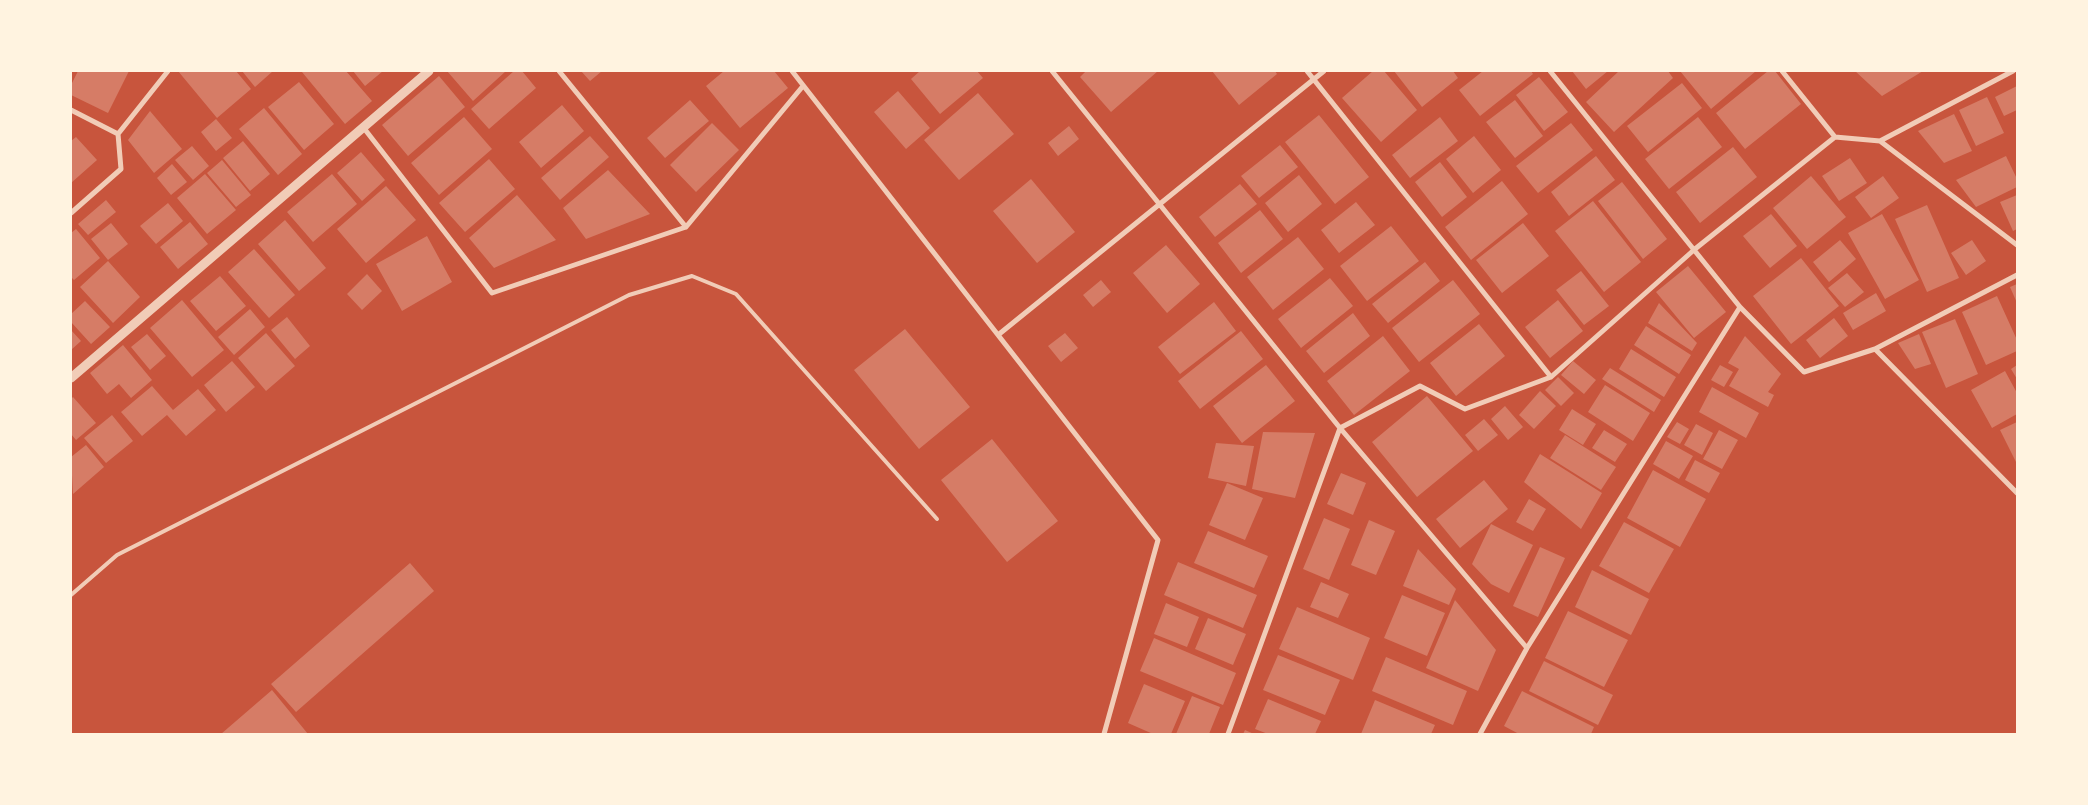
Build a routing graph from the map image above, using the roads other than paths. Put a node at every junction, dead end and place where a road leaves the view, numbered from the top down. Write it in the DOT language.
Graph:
graph roads {
  1 [pos="168,71"];
  2 [pos="429,71"];
  3 [pos="559,71"];
  4 [pos="792,71"];
  5 [pos="1052,71"];
  6 [pos="1307,71"];
  7 [pos="1324,71"];
  8 [pos="1550,71"];
  9 [pos="1782,71"];
  10 [pos="2013,71"];
  11 [pos="1314,80"];
  12 [pos="803,86"];
  13 [pos="71,110"];
  14 [pos="363,127"];
  15 [pos="118,134"];
  16 [pos="1835,137"];
  17 [pos="1880,141"];
  18 [pos="1159,205"];
  19 [pos="71,213"];
  20 [pos="686,227"];
  21 [pos="2017,245"];
  22 [pos="1695,250"];
  23 [pos="2017,275"];
  24 [pos="1740,307"];
  25 [pos="998,335"];
  26 [pos="1875,349"];
  27 [pos="1551,377"];
  28 [pos="71,378"];
  29 [pos="1340,428"];
  30 [pos="2016,491"];
  31 [pos="937,519"];
  32 [pos="71,595"];
  33 [pos="1527,648"];
  34 [pos="1104,734"];
  35 [pos="1228,734"];
  36 [pos="1480,734"];
  1 -- 15 [label="street"];
  2 -- 14 [label="street"];
  3 -- 20 [label="street"];
  4 -- 12 [label="street"];
  5 -- 18 [label="street"];
  6 -- 11 [label="street"];
  7 -- 11 [label="street"];
  8 -- 22 [label="street"];
  9 -- 16 [label="street"];
  10 -- 17 [label="street"];
  11 -- 18 [label="street"];
  11 -- 27 [label="street"];
  12 -- 20 [label="street"];
  12 -- 25 [label="street"];
  13 -- 15 [label="street"];
  14 -- 20 [label="street"];
  14 -- 28 [label="street"];
  15 -- 19 [label="street"];
  16 -- 17 [label="street"];
  16 -- 22 [label="street"];
  17 -- 21 [label="street"];
  18 -- 25 [label="street"];
  18 -- 29 [label="street"];
  22 -- 24 [label="street"];
  22 -- 27 [label="street"];
  23 -- 26 [label="street"];
  24 -- 26 [label="street"];
  24 -- 33 [label="street"];
  25 -- 34 [label="street"];
  26 -- 30 [label="street"];
  27 -- 29 [label="street"];
  29 -- 33 [label="street"];
  29 -- 35 [label="street"];
  31 -- 32 [label="lane"];
  33 -- 36 [label="street"];
}
